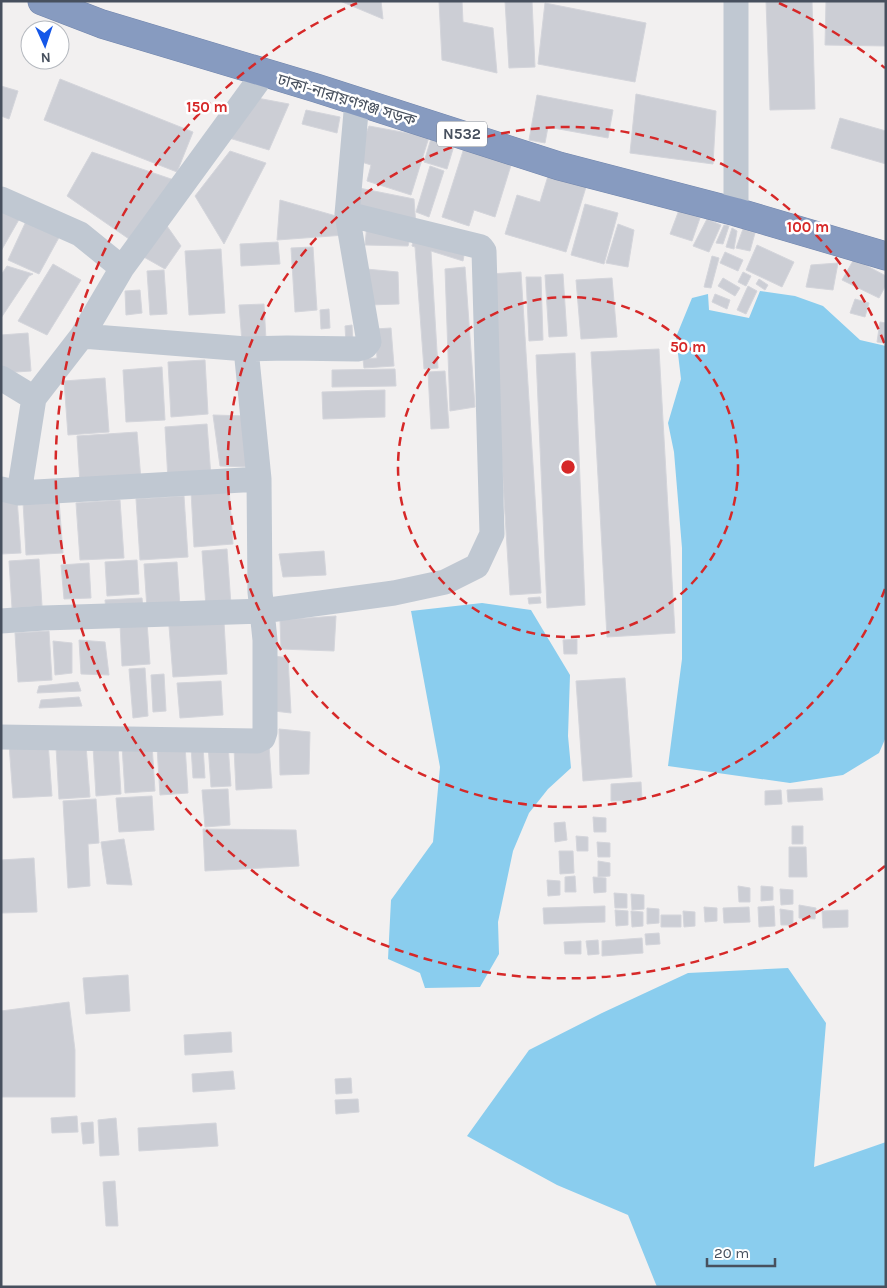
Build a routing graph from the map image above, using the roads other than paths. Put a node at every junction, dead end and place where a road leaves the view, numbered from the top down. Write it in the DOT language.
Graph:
graph roads {
  1 [pos="42,1"];
  2 [pos="736,1"];
  3 [pos="264,73"];
  4 [pos="357,101"];
  5 [pos="1,199"];
  6 [pos="736,212"];
  7 [pos="347,214"];
  8 [pos="886,256"];
  9 [pos="122,268"];
  10 [pos="82,336"];
  11 [pos="246,349"];
  12 [pos="1,378"];
  13 [pos="34,398"];
  14 [pos="259,483"];
  15 [pos="10,491"];
  16 [pos="262,602"];
  17 [pos="1,621"];
  18 [pos="1,737"];
  1 -- 3 [label="highway, ঢাকা-নারায়ণগঞ্জ সড়ক / N532"];
  2 -- 6 [label="street"];
  3 -- 4 [label="highway, ঢাকা-নারায়ণগঞ্জ সড়ক / N532"];
  3 -- 9 [label="street"];
  4 -- 6 [label="highway, ঢাকা-নারায়ণগঞ্জ সড়ক / N532"];
  4 -- 7 [label="street"];
  5 -- 9 [label="street"];
  6 -- 8 [label="highway, ঢাকা-নারায়ণগঞ্জ সড়ক / N532"];
  7 -- 11 [label="street"];
  7 -- 16 [label="street"];
  9 -- 10 [label="street"];
  10 -- 11 [label="street"];
  10 -- 13 [label="street"];
  11 -- 14 [label="street"];
  12 -- 13 [label="street"];
  13 -- 15 [label="street"];
  14 -- 15 [label="street"];
  14 -- 16 [label="street"];
  16 -- 17 [label="street"];
  16 -- 18 [label="street"];
}
